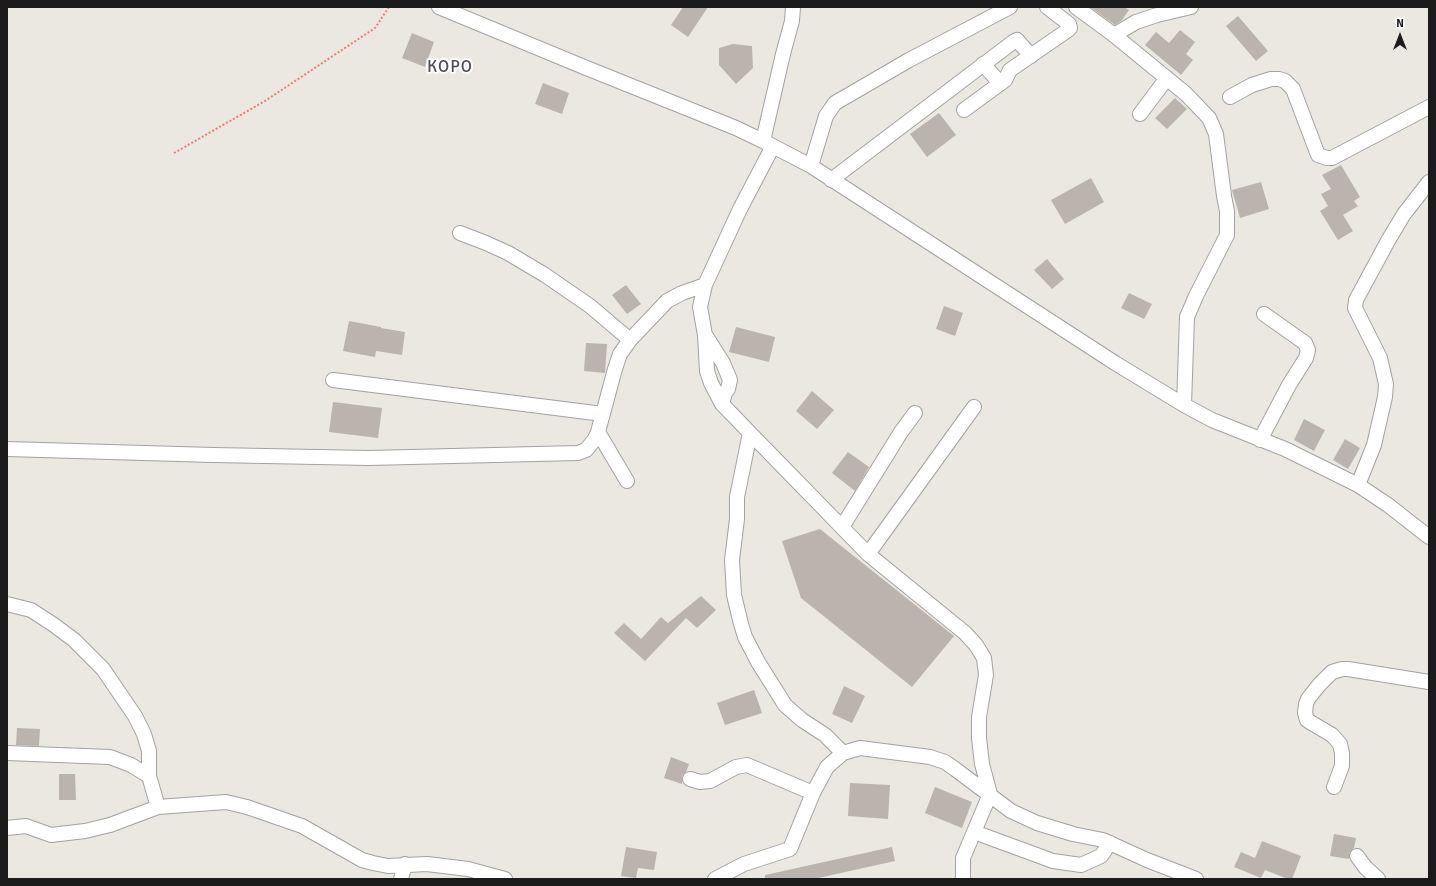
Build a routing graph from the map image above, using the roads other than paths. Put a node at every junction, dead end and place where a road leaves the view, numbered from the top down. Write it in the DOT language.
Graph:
graph roads {
  1 [pos="439,7"];
  2 [pos="793,7"];
  3 [pos="1010,7"];
  4 [pos="1047,7"];
  5 [pos="1076,7"];
  6 [pos="1191,7"];
  7 [pos="1114,35"];
  8 [pos="1031,56"];
  9 [pos="983,64"];
  10 [pos="1167,78"];
  11 [pos="1000,84"];
  12 [pos="1230,96"];
  13 [pos="1429,107"];
  14 [pos="964,110"];
  15 [pos="1140,114"];
  16 [pos="768,143"];
  17 [pos="810,166"];
  18 [pos="831,180"];
  19 [pos="1429,182"];
  20 [pos="460,233"];
  21 [pos="704,285"];
  22 [pos="1264,314"];
  23 [pos="705,335"];
  24 [pos="630,340"];
  25 [pos="333,380"];
  26 [pos="722,404"];
  27 [pos="1184,405"];
  28 [pos="974,407"];
  29 [pos="915,412"];
  30 [pos="603,414"];
  31 [pos="598,432"];
  32 [pos="750,433"];
  33 [pos="1260,440"];
  34 [pos="7,449"];
  35 [pos="627,481"];
  36 [pos="1358,485"];
  37 [pos="842,527"];
  38 [pos="1429,537"];
  39 [pos="868,554"];
  40 [pos="7,604"];
  41 [pos="1429,682"];
  42 [pos="7,753"];
  43 [pos="842,753"];
  44 [pos="149,776"];
  45 [pos="690,779"];
  46 [pos="1334,787"];
  47 [pos="813,793"];
  48 [pos="990,794"];
  49 [pos="158,807"];
  50 [pos="7,828"];
  51 [pos="974,832"];
  52 [pos="1110,843"];
  53 [pos="1357,856"];
  54 [pos="405,864"];
  55 [pos="401,879"];
  56 [pos="505,879"];
  57 [pos="715,879"];
  58 [pos="963,879"];
  59 [pos="1196,879"];
  60 [pos="1378,879"];
  1 -- 16 [label="street"];
  2 -- 16 [label="street"];
  3 -- 17 [label="street"];
  4 -- 8 [label="street"];
  5 -- 7 [label="street"];
  6 -- 7 [label="street"];
  7 -- 10 [label="street"];
  8 -- 9 [label="street"];
  8 -- 11 [label="street"];
  9 -- 11 [label="street"];
  9 -- 18 [label="street"];
  10 -- 15 [label="street"];
  10 -- 27 [label="street"];
  11 -- 14 [label="street"];
  12 -- 13 [label="street"];
  16 -- 17 [label="street"];
  16 -- 21 [label="street"];
  17 -- 18 [label="street"];
  18 -- 27 [label="street"];
  19 -- 36 [label="street"];
  20 -- 24 [label="street"];
  21 -- 23 [label="street"];
  21 -- 24 [label="street"];
  22 -- 33 [label="street"];
  23 -- 26 [label="street"];
  23 -- 26 [label="street"];
  24 -- 30 [label="street"];
  25 -- 30 [label="street"];
  26 -- 32 [label="street"];
  27 -- 33 [label="street"];
  28 -- 39 [label="street"];
  29 -- 37 [label="street"];
  30 -- 31 [label="street"];
  31 -- 34 [label="street"];
  31 -- 35 [label="street"];
  32 -- 37 [label="street"];
  32 -- 43 [label="street"];
  33 -- 36 [label="street"];
  36 -- 38 [label="street"];
  37 -- 39 [label="street"];
  39 -- 48 [label="street"];
  40 -- 44 [label="street"];
  41 -- 46 [label="street"];
  42 -- 44 [label="street"];
  43 -- 47 [label="street"];
  43 -- 48 [label="street"];
  44 -- 49 [label="street"];
  45 -- 47 [label="street"];
  47 -- 57 [label="street"];
  48 -- 51 [label="street"];
  48 -- 52 [label="street"];
  49 -- 50 [label="street"];
  49 -- 54 [label="street"];
  51 -- 52 [label="street"];
  51 -- 58 [label="street"];
  52 -- 59 [label="street"];
  53 -- 60 [label="street"];
  54 -- 55 [label="street"];
  54 -- 56 [label="street"];
}
